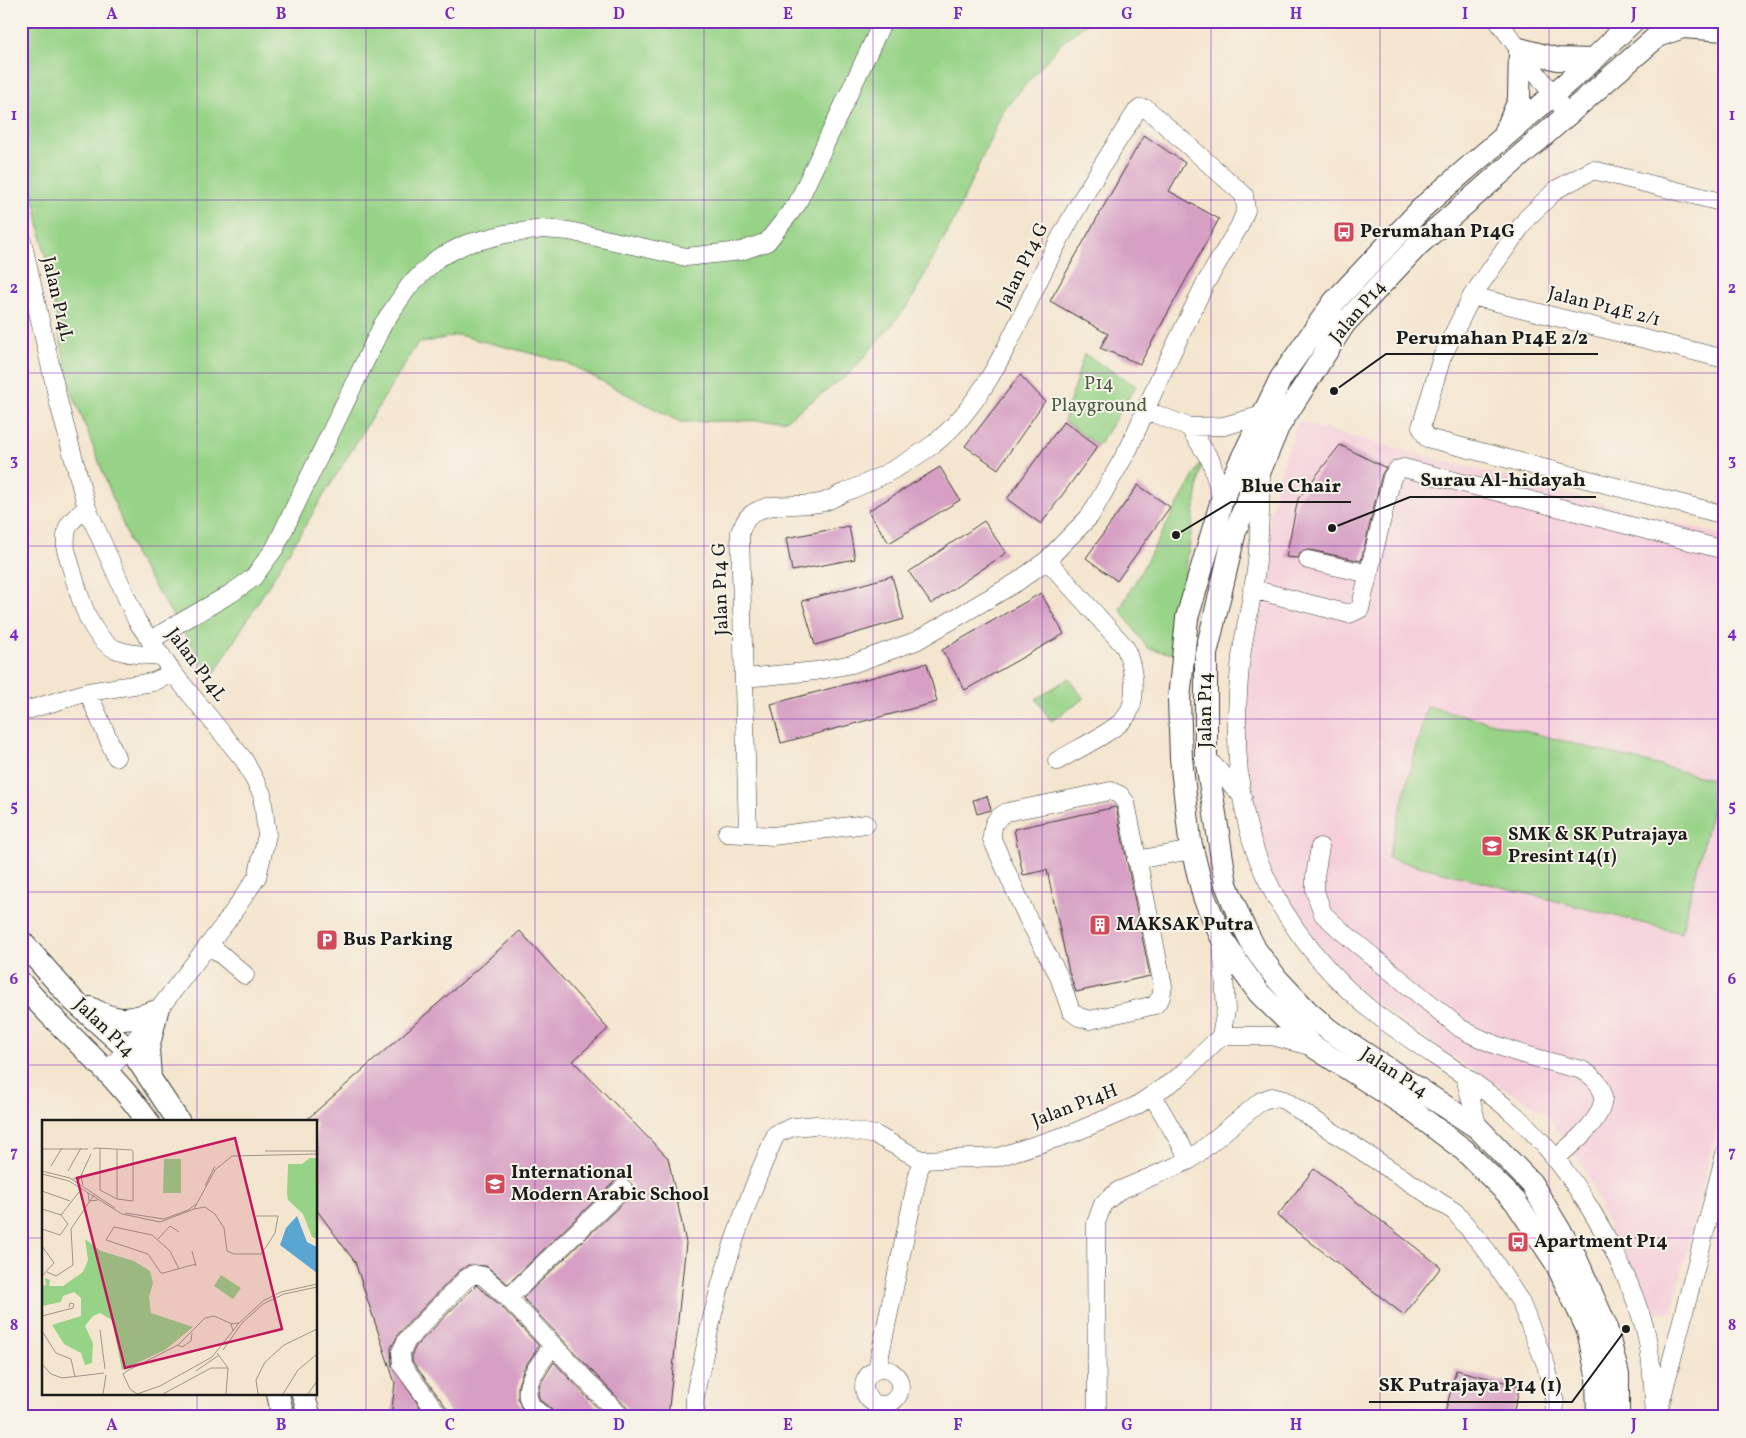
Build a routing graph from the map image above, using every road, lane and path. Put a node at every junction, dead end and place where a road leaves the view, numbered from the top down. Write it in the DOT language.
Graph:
graph roads {
  1 [pos="883,21"];
  2 [pos="1498,21"];
  3 [pos="1633,21"];
  4 [pos="1675,21"];
  5 [pos="1725,30"];
  6 [pos="1658,36"];
  7 [pos="1520,49"];
  8 [pos="1593,60"];
  9 [pos="1552,94"];
  10 [pos="1567,114"];
  11 [pos="1504,136"];
  12 [pos="1725,203"];
  13 [pos="21,236"];
  14 [pos="1472,296"];
  15 [pos="1725,359"];
  16 [pos="1145,410"];
  17 [pos="1262,415"];
  18 [pos="1189,427"];
  19 [pos="1261,469"];
  20 [pos="1222,500"];
  21 [pos="87,508"];
  22 [pos="1725,515"];
  23 [pos="1725,550"];
  24 [pos="1047,560"];
  25 [pos="1308,560"];
  26 [pos="1369,574"];
  27 [pos="1252,590"];
  28 [pos="150,640"];
  29 [pos="162,656"];
  30 [pos="173,673"];
  31 [pos="745,678"];
  32 [pos="88,692"];
  33 [pos="21,712"];
  34 [pos="116,757"];
  35 [pos="1206,757"];
  36 [pos="1057,761"];
  37 [pos="1243,797"];
  38 [pos="866,824"];
  39 [pos="727,833"];
  40 [pos="748,834"];
  41 [pos="1320,847"];
  42 [pos="1192,850"];
  43 [pos="1136,860"];
  44 [pos="1221,936"];
  45 [pos="21,941"];
  46 [pos="209,944"];
  47 [pos="245,975"];
  48 [pos="21,983"];
  49 [pos="73,1000"];
  50 [pos="157,1011"];
  51 [pos="1221,1036"];
  52 [pos="1314,1047"];
  53 [pos="128,1049"];
  54 [pos="106,1072"];
  55 [pos="150,1077"];
  56 [pos="1465,1077"];
  57 [pos="1152,1095"];
  58 [pos="146,1120"];
  59 [pos="177,1120"];
  60 [pos="1478,1128"];
  61 [pos="1725,1154"];
  62 [pos="1555,1159"];
  63 [pos="921,1160"];
  64 [pos="1190,1160"];
  65 [pos="623,1188"];
  66 [pos="508,1298"];
  67 [pos="553,1345"];
  68 [pos="877,1369"];
  69 [pos="278,1396"];
  70 [pos="304,1396"];
  71 [pos="283,1417"];
  72 [pos="310,1417"];
  73 [pos="440,1417"];
  74 [pos="544,1417"];
  75 [pos="621,1417"];
  76 [pos="696,1417"];
  77 [pos="1097,1417"];
  78 [pos="1554,1417"];
  79 [pos="1598,1417"];
  80 [pos="1618,1417"];
  81 [pos="1656,1417"];
  1 -- 28 [label="street"];
  2 -- 7 [label="street"];
  3 -- 8 [label="main road, Jalan P14"];
  4 -- 6 [label="main road, Jalan P14"];
  5 -- 6 [label="main road"];
  6 -- 10 [label="main road, Jalan P14"];
  7 -- 8 [label="main road"];
  7 -- 9 [label="street"];
  7 -- 11 [label="main road"];
  8 -- 9 [label="main road, Jalan P14"];
  9 -- 10 [label="street"];
  9 -- 11 [label="main road, Jalan P14"];
  10 -- 19 [label="main road, Jalan P14"];
  11 -- 17 [label="main road, Jalan P14"];
  12 -- 14 [label="street"];
  13 -- 21 [label="street, Jalan P14L"];
  14 -- 15 [label="street, Jalan P14E 2/1"];
  14 -- 22 [label="street"];
  16 -- 18 [label="street"];
  16 -- 24 [label="street, Jalan P14 G"];
  16 -- 31 [label="street, Jalan P14 G"];
  17 -- 18 [label="street"];
  17 -- 20 [label="main road, Jalan P14"];
  18 -- 20 [label="street"];
  19 -- 27 [label="street"];
  19 -- 35 [label="main road, Jalan P14"];
  20 -- 42 [label="main road, Jalan P14"];
  21 -- 28 [label="street, Jalan P14L"];
  21 -- 29 [label="street"];
  23 -- 26 [label="street"];
  24 -- 31 [label="street, Jalan P14 G"];
  24 -- 36 [label="street"];
  25 -- 26 [label="street"];
  26 -- 27 [label="street"];
  27 -- 37 [label="street"];
  28 -- 29 [label="street, Jalan P14L"];
  29 -- 30 [label="street, Jalan P14L"];
  30 -- 32 [label="street"];
  30 -- 46 [label="street, Jalan P14L"];
  31 -- 40 [label="street, Jalan P14 G"];
  32 -- 33 [label="street"];
  32 -- 34 [label="street"];
  35 -- 37 [label="street"];
  35 -- 60 [label="main road, Jalan P14"];
  37 -- 56 [label="street"];
  38 -- 40 [label="street"];
  39 -- 40 [label="street"];
  41 -- 62 [label="street"];
  42 -- 43 [label="street"];
  42 -- 44 [label="main road, Jalan P14"];
  43 -- 43 [label="street"];
  44 -- 51 [label="street"];
  44 -- 52 [label="main road, Jalan P14"];
  45 -- 49 [label="main road, Jalan P14"];
  46 -- 47 [label="street"];
  46 -- 50 [label="street, Jalan P14L"];
  48 -- 54 [label="main road, Jalan P14"];
  49 -- 50 [label="main road"];
  49 -- 53 [label="main road, Jalan P14"];
  50 -- 53 [label="street, Jalan P14L"];
  50 -- 55 [label="main road"];
  51 -- 52 [label="street"];
  51 -- 57 [label="street, Jalan P14H"];
  52 -- 79 [label="main road, Jalan P14"];
  53 -- 54 [label="street, Jalan P14L"];
  53 -- 55 [label="main road, Jalan P14"];
  54 -- 58 [label="main road, Jalan P14"];
  55 -- 59 [label="main road, Jalan P14"];
  56 -- 60 [label="street"];
  56 -- 62 [label="street"];
  57 -- 63 [label="street, Jalan P14H"];
  57 -- 64 [label="street"];
  60 -- 80 [label="main road, Jalan P14"];
  61 -- 81 [label="street"];
  62 -- 81 [label="street"];
  63 -- 68 [label="street"];
  63 -- 76 [label="street"];
  64 -- 77 [label="street"];
  64 -- 78 [label="street"];
  65 -- 66 [label="street"];
  66 -- 67 [label="street"];
  66 -- 73 [label="street"];
  67 -- 74 [label="street"];
  67 -- 75 [label="street"];
  69 -- 71 [label="main road"];
  70 -- 72 [label="main road"];
}
